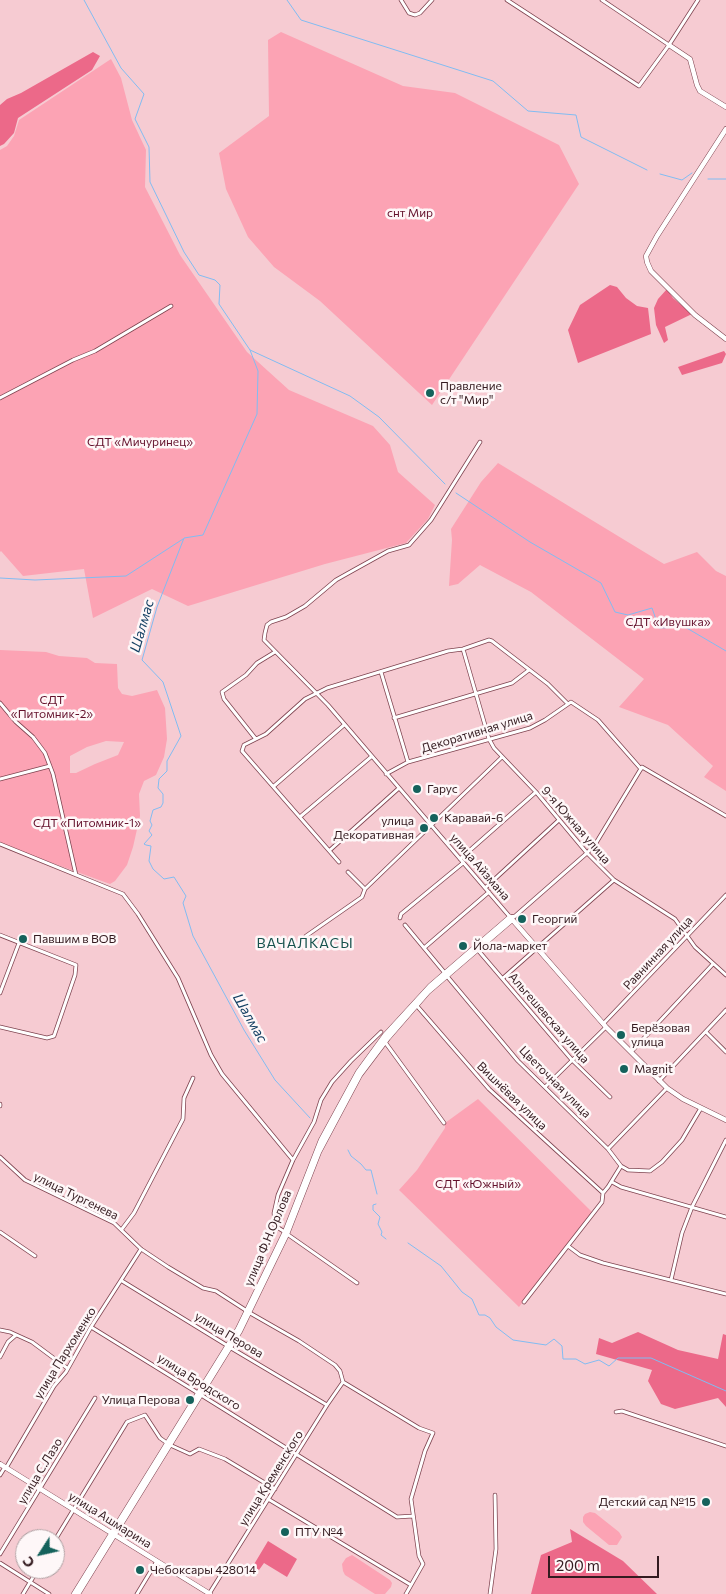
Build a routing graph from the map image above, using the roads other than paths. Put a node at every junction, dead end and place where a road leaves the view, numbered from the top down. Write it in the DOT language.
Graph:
graph roads {
  1 [pos="401,0"];
  2 [pos="432,0"];
  3 [pos="507,0"];
  4 [pos="602,0"];
  5 [pos="698,0"];
  6 [pos="669,45"];
  7 [pos="726,107"];
  8 [pos="726,129"];
  9 [pos="171,306"];
  10 [pos="726,339"];
  11 [pos="0,398"];
  12 [pos="480,442"];
  13 [pos="463,649"];
  14 [pos="275,652"];
  15 [pos="529,670"];
  16 [pos="381,672"];
  17 [pos="318,694"];
  18 [pos="477,694"];
  19 [pos="0,703"];
  20 [pos="570,703"];
  21 [pos="394,718"];
  22 [pos="344,724"];
  23 [pos="255,738"];
  24 [pos="489,739"];
  25 [pos="371,757"];
  26 [pos="502,757"];
  27 [pos="408,762"];
  28 [pos="50,766"];
  29 [pos="642,768"];
  30 [pos="386,774"];
  31 [pos="0,779"];
  32 [pos="274,786"];
  33 [pos="398,789"];
  34 [pos="536,792"];
  35 [pos="300,816"];
  36 [pos="726,816"];
  37 [pos="559,820"];
  38 [pos="431,826"];
  39 [pos="0,844"];
  40 [pos="330,850"];
  41 [pos="587,853"];
  42 [pos="460,859"];
  43 [pos="339,862"];
  44 [pos="464,863"];
  45 [pos="348,872"];
  46 [pos="76,875"];
  47 [pos="614,880"];
  48 [pos="485,888"];
  49 [pos="365,890"];
  50 [pos="489,892"];
  51 [pos="726,894"];
  52 [pos="400,918"];
  53 [pos="512,918"];
  54 [pos="405,925"];
  55 [pos="0,935"];
  56 [pos="306,936"];
  57 [pos="687,936"];
  58 [pos="20,942"];
  59 [pos="424,948"];
  60 [pos="538,948"];
  61 [pos="477,949"];
  62 [pos="713,964"];
  63 [pos="445,974"];
  64 [pos="726,975"];
  65 [pos="502,978"];
  66 [pos="0,993"];
  67 [pos="416,1005"];
  68 [pos="726,1010"];
  69 [pos="605,1025"];
  70 [pos="0,1027"];
  71 [pos="706,1032"];
  72 [pos="384,1037"];
  73 [pos="631,1052"];
  74 [pos="726,1052"];
  75 [pos="572,1060"];
  76 [pos="193,1078"];
  77 [pos="659,1081"];
  78 [pos="545,1087"];
  79 [pos="667,1088"];
  80 [pos="610,1097"];
  81 [pos="701,1108"];
  82 [pos="726,1120"];
  83 [pos="444,1123"];
  84 [pos="726,1140"];
  85 [pos="608,1149"];
  86 [pos="0,1157"];
  87 [pos="292,1160"];
  88 [pos="621,1166"];
  89 [pos="612,1182"];
  90 [pos="603,1192"];
  91 [pos="692,1207"];
  92 [pos="726,1217"];
  93 [pos="122,1229"];
  94 [pos="0,1232"];
  95 [pos="286,1233"];
  96 [pos="568,1246"];
  97 [pos="141,1249"];
  98 [pos="35,1256"];
  99 [pos="670,1280"];
  100 [pos="122,1281"];
  101 [pos="357,1283"];
  102 [pos="726,1294"];
  103 [pos="524,1302"];
  104 [pos="248,1312"];
  105 [pos="91,1327"];
  106 [pos="0,1330"];
  107 [pos="16,1335"];
  108 [pos="230,1347"];
  109 [pos="0,1357"];
  110 [pos="67,1368"];
  111 [pos="343,1382"];
  112 [pos="200,1394"];
  113 [pos="95,1398"];
  114 [pos="327,1405"];
  115 [pos="616,1412"];
  116 [pos="169,1444"];
  117 [pos="726,1446"];
  118 [pos="296,1454"];
  119 [pos="4,1466"];
  120 [pos="0,1475"];
  121 [pos="40,1488"];
  122 [pos="275,1489"];
  123 [pos="495,1495"];
  124 [pos="268,1499"];
  125 [pos="73,1509"];
  126 [pos="413,1516"];
  127 [pos="61,1529"];
  128 [pos="114,1534"];
  129 [pos="0,1554"];
  130 [pos="157,1561"];
  131 [pos="0,1563"];
  132 [pos="32,1579"];
  133 [pos="30,1582"];
  134 [pos="411,1585"];
  135 [pos="23,1594"];
  136 [pos="48,1594"];
  137 [pos="74,1594"];
  138 [pos="78,1594"];
  139 [pos="137,1594"];
  140 [pos="209,1594"];
  141 [pos="406,1594"];
  142 [pos="490,1594"];
  1 -- 2 [label="street"];
  3 -- 6 [label="street"];
  4 -- 6 [label="street"];
  5 -- 6 [label="street"];
  6 -- 7 [label="street"];
  8 -- 10 [label="street"];
  9 -- 11 [label="street"];
  12 -- 14 [label="street"];
  13 -- 15 [label="street"];
  13 -- 16 [label="street"];
  13 -- 18 [label="street, 9-я Южная улица"];
  14 -- 17 [label="street, улица Айзмана"];
  14 -- 23 [label="street"];
  15 -- 18 [label="street"];
  15 -- 20 [label="street"];
  16 -- 17 [label="street"];
  16 -- 21 [label="street"];
  17 -- 22 [label="street, улица Айзмана"];
  17 -- 23 [label="street"];
  18 -- 21 [label="street"];
  18 -- 24 [label="street, 9-я Южная улица"];
  19 -- 28 [label="street"];
  20 -- 24 [label="street, Декоративная улица"];
  20 -- 29 [label="street"];
  21 -- 27 [label="street"];
  22 -- 25 [label="street, улица Айзмана"];
  22 -- 32 [label="street"];
  23 -- 32 [label="street"];
  24 -- 26 [label="street, 9-я Южная улица"];
  24 -- 27 [label="street, Декоративная улица"];
  25 -- 30 [label="street, улица Айзмана"];
  25 -- 35 [label="street"];
  26 -- 34 [label="street, 9-я Южная улица"];
  26 -- 38 [label="street"];
  27 -- 30 [label="street, Декоративная улица"];
  28 -- 31 [label="street"];
  28 -- 46 [label="street"];
  29 -- 36 [label="street"];
  29 -- 41 [label="street"];
  30 -- 33 [label="street, улица Айзмана"];
  32 -- 35 [label="street"];
  33 -- 38 [label="street, улица Айзмана"];
  33 -- 40 [label="street"];
  34 -- 37 [label="street, 9-я Южная улица"];
  34 -- 42 [label="street"];
  35 -- 40 [label="street"];
  37 -- 41 [label="street, 9-я Южная улица"];
  37 -- 48 [label="street"];
  38 -- 42 [label="street, улица Айзмана"];
  38 -- 49 [label="street"];
  39 -- 46 [label="street"];
  40 -- 43 [label="street"];
  41 -- 47 [label="street, 9-я Южная улица"];
  41 -- 53 [label="street"];
  42 -- 44 [label="street, улица Айзмана"];
  44 -- 48 [label="street, улица Айзмана"];
  44 -- 52 [label="street"];
  45 -- 49 [label="street"];
  46 -- 87 [label="street"];
  47 -- 57 [label="street, 9-я Южная улица"];
  47 -- 60 [label="street"];
  48 -- 50 [label="street, улица Айзмана"];
  49 -- 56 [label="street"];
  50 -- 53 [label="street, улица Айзмана"];
  50 -- 59 [label="street"];
  51 -- 57 [label="street, Равнинная улица"];
  53 -- 60 [label="street, улица Айзмана"];
  53 -- 61 [label="street, улица Ф.Н.Орлова"];
  53 -- 63 [label="street, улица Ф.Н.Орлова"];
  54 -- 59 [label="street, Цветочная улица"];
  55 -- 58 [label="street"];
  57 -- 62 [label="street, 9-я Южная улица"];
  57 -- 69 [label="street, Равнинная улица"];
  58 -- 66 [label="street"];
  58 -- 70 [label="street"];
  59 -- 63 [label="street, Цветочная улица"];
  60 -- 65 [label="street"];
  60 -- 69 [label="street, улица Айзмана"];
  61 -- 63 [label="street, улица Ф.Н.Орлова"];
  61 -- 65 [label="street, Альгешевская улица"];
  62 -- 64 [label="street, 9-я Южная улица"];
  62 -- 73 [label="street"];
  63 -- 67 [label="street, улица Ф.Н.Орлова"];
  63 -- 72 [label="street, улица Ф.Н.Орлова"];
  63 -- 78 [label="street, Цветочная улица"];
  65 -- 75 [label="street, Альгешевская улица"];
  67 -- 72 [label="street, улица Ф.Н.Орлова"];
  67 -- 90 [label="street, Вишнёвая улица"];
  68 -- 71 [label="street"];
  69 -- 73 [label="street, улица Айзмана"];
  69 -- 75 [label="street, Равнинная улица"];
  71 -- 74 [label="street"];
  71 -- 77 [label="street"];
  72 -- 83 [label="street"];
  72 -- 87 [label="street"];
  72 -- 95 [label="street, улица Ф.Н.Орлова"];
  73 -- 77 [label="street, улица Айзмана"];
  75 -- 78 [label="street, Равнинная улица"];
  75 -- 80 [label="street, Альгешевская улица"];
  76 -- 93 [label="street"];
  77 -- 79 [label="street, улица Айзмана"];
  78 -- 85 [label="street, Цветочная улица"];
  79 -- 81 [label="street, улица Айзмана"];
  79 -- 85 [label="street"];
  81 -- 82 [label="street, улица Айзмана"];
  81 -- 88 [label="street"];
  84 -- 91 [label="street"];
  85 -- 88 [label="street, Цветочная улица"];
  86 -- 93 [label="street, улица Тургенева"];
  87 -- 95 [label="street"];
  88 -- 89 [label="street"];
  89 -- 90 [label="street"];
  89 -- 91 [label="street"];
  90 -- 96 [label="street"];
  91 -- 92 [label="street"];
  91 -- 99 [label="street"];
  93 -- 97 [label="street, улица Тургенева"];
  94 -- 98 [label="street"];
  95 -- 101 [label="street"];
  95 -- 104 [label="street, улица Ф.Н.Орлова"];
  96 -- 99 [label="street"];
  96 -- 103 [label="street"];
  97 -- 100 [label="street, улица Пархоменко"];
  97 -- 104 [label="street, улица Тургенева"];
  99 -- 102 [label="street"];
  100 -- 105 [label="street, улица Пархоменко"];
  100 -- 108 [label="street, улица Перова"];
  104 -- 108 [label="street, улица Ф.Н.Орлова"];
  104 -- 111 [label="street, улица Тургенева"];
  105 -- 110 [label="street, улица Пархоменко"];
  105 -- 112 [label="street, улица Бродского"];
  106 -- 107 [label="street"];
  107 -- 109 [label="street"];
  107 -- 110 [label="street"];
  108 -- 112 [label="street, улица Ф.Н.Орлова"];
  108 -- 114 [label="street, улица Перова"];
  110 -- 119 [label="street, улица Пархоменко"];
  111 -- 114 [label="street, улица Кременского"];
  111 -- 126 [label="street"];
  112 -- 116 [label="street, улица Ф.Н.Орлова"];
  112 -- 118 [label="street, улица Бродского"];
  113 -- 121 [label="street, улица С.Лазо"];
  114 -- 118 [label="street, улица Кременского"];
  115 -- 117 [label="street"];
  116 -- 122 [label="street"];
  116 -- 125 [label="street"];
  116 -- 128 [label="street, улица Ф.Н.Орлова"];
  118 -- 122 [label="street, улица Кременского"];
  118 -- 126 [label="street, улица Бродского"];
  119 -- 120 [label="street, улица Пархоменко"];
  119 -- 121 [label="street, улица Ашмарина"];
  121 -- 125 [label="street, улица Ашмарина"];
  121 -- 129 [label="street, улица С.Лазо"];
  122 -- 124 [label="street, улица Кременского"];
  123 -- 142 [label="street"];
  124 -- 134 [label="street"];
  124 -- 140 [label="street, улица Кременского"];
  125 -- 127 [label="street"];
  125 -- 128 [label="street, улица Ашмарина"];
  126 -- 134 [label="street"];
  128 -- 130 [label="street, улица Ашмарина"];
  128 -- 137 [label="street, улица Ф.Н.Орлова"];
  128 -- 138 [label="street, улица Ф.Н.Орлова"];
  130 -- 139 [label="street"];
  130 -- 140 [label="street, улица Ашмарина"];
  131 -- 133 [label="street"];
  132 -- 133 [label="street"];
  133 -- 135 [label="street"];
  133 -- 136 [label="street"];
  134 -- 141 [label="street"];
}
